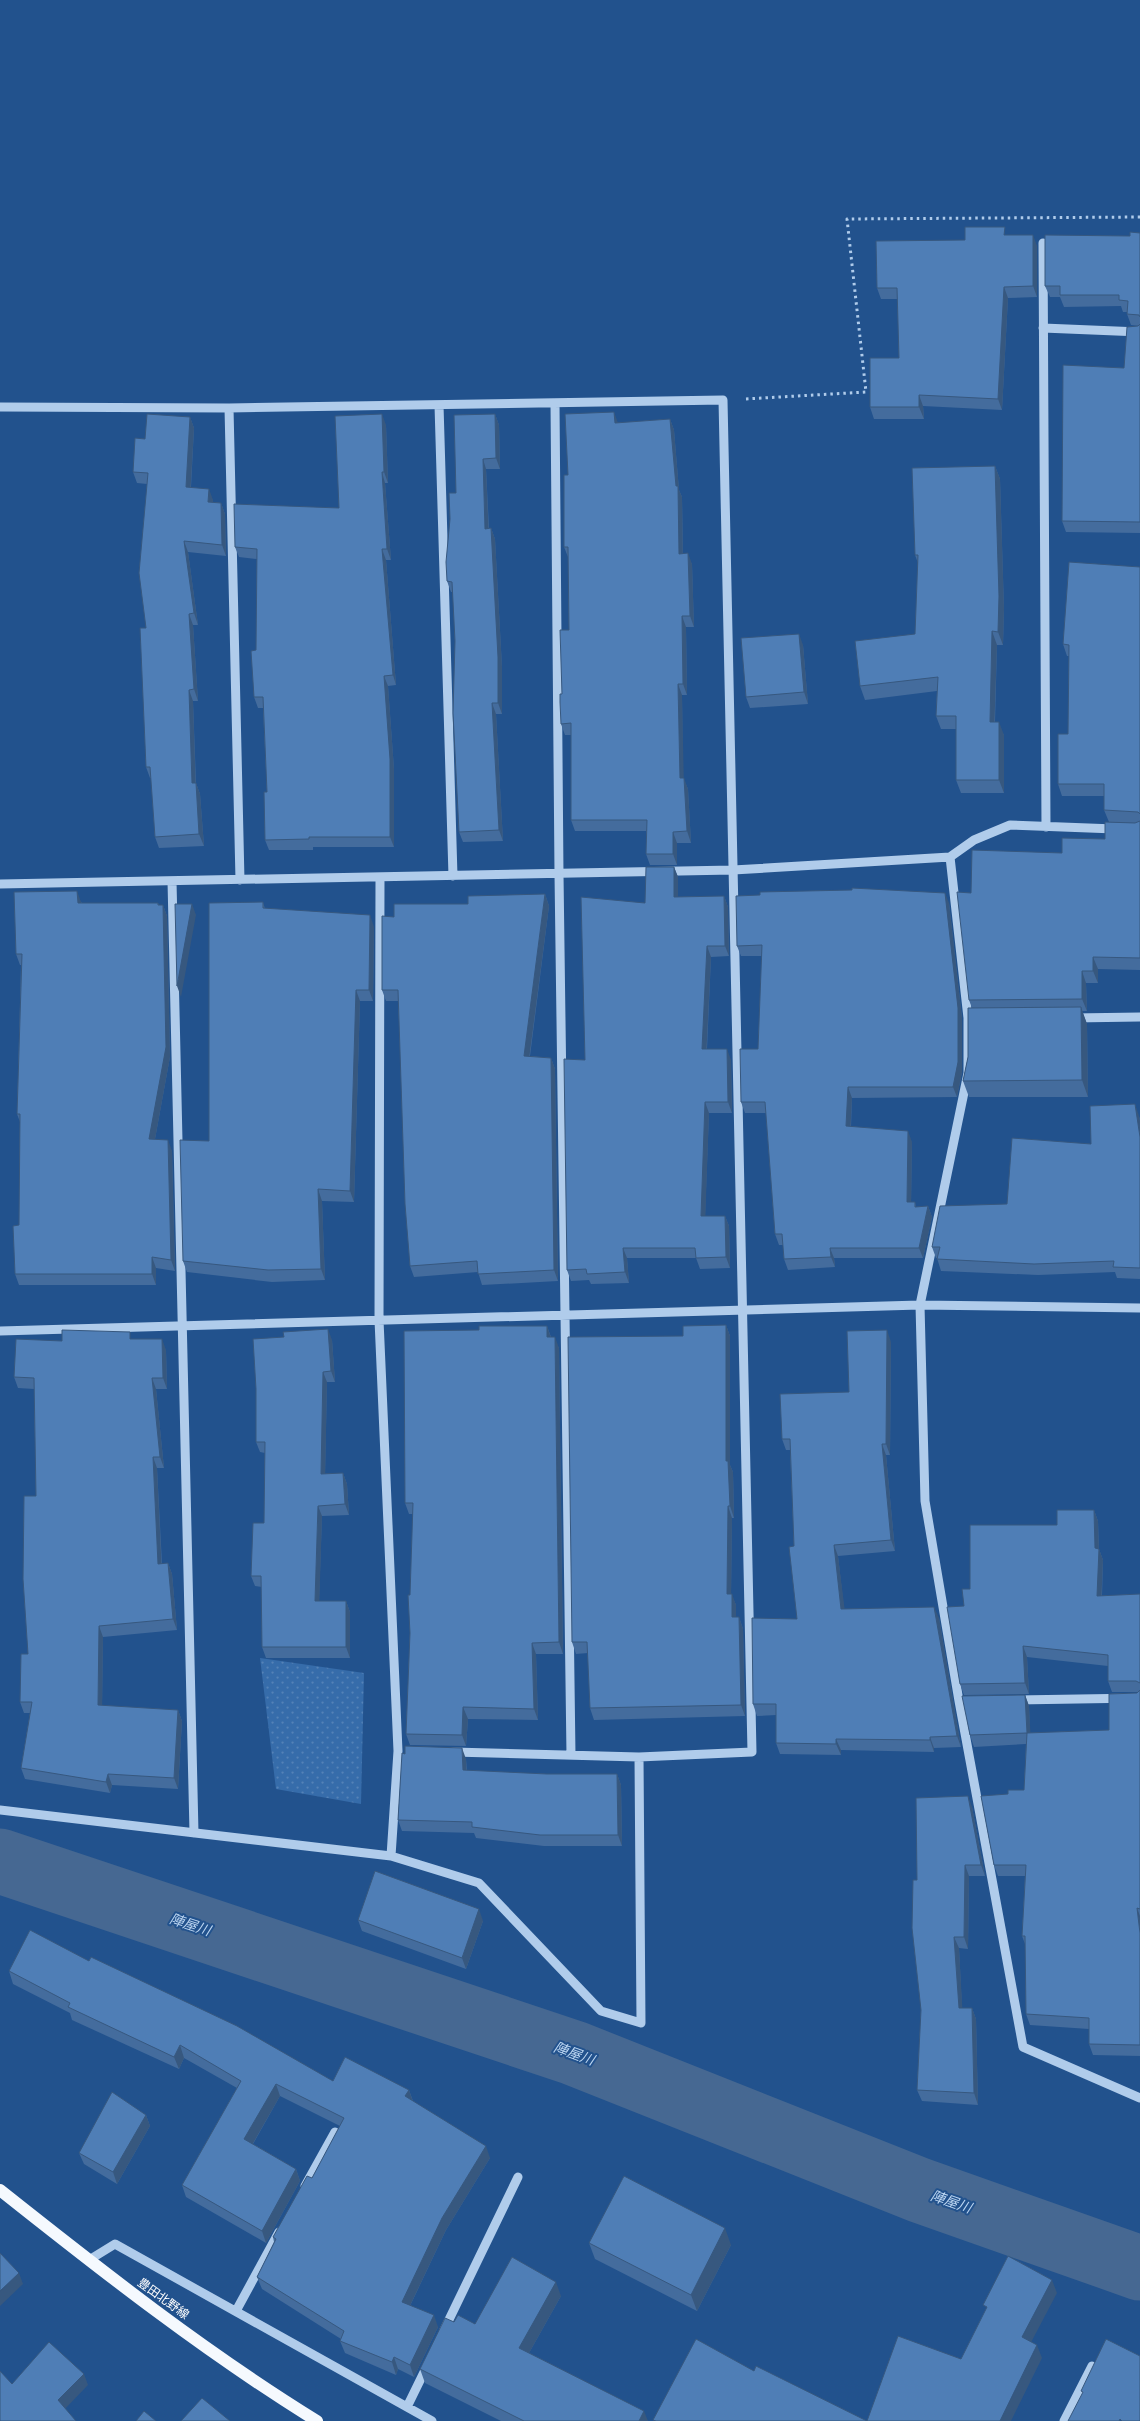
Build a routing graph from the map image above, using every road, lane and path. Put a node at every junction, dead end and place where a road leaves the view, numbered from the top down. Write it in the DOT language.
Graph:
graph roads {
  1 [pos="1140,217"];
  2 [pos="1044,243"];
  3 [pos="1043,328"];
  4 [pos="1140,332"];
  5 [pos="723,400"];
  6 [pos="555,403"];
  7 [pos="439,405"];
  8 [pos="0,407"];
  9 [pos="230,408"];
  10 [pos="1046,827"];
  11 [pos="1121,829"];
  12 [pos="950,857"];
  13 [pos="733,870"];
  14 [pos="559,874"];
  15 [pos="453,876"];
  16 [pos="380,877"];
  17 [pos="240,880"];
  18 [pos="172,881"];
  19 [pos="0,884"];
  20 [pos="1140,1017"];
  21 [pos="1064,1018"];
  22 [pos="920,1304"];
  23 [pos="1140,1308"];
  24 [pos="743,1310"];
  25 [pos="565,1315"];
  26 [pos="380,1320"];
  27 [pos="182,1326"];
  28 [pos="0,1331"];
  29 [pos="1140,1698"];
  30 [pos="1006,1701"];
  31 [pos="446,1752"];
  32 [pos="571,1755"];
  33 [pos="639,1757"];
  34 [pos="0,1810"];
  35 [pos="194,1833"];
  36 [pos="391,1856"];
  37 [pos="1140,2098"];
  38 [pos="335,2132"];
  39 [pos="518,2177"];
  40 [pos="0,2190"];
  41 [pos="299,2198"];
  42 [pos="285,2222"];
  43 [pos="89,2260"];
  44 [pos="236,2311"];
  45 [pos="441,2336"];
  46 [pos="433,2354"];
  47 [pos="1092,2366"];
  48 [pos="408,2407"];
  49 [pos="317,2421"];
  50 [pos="432,2421"];
  51 [pos="1064,2421"];
  1 -- 5 [label="path"];
  2 -- 3 [label="street"];
  3 -- 4 [label="street"];
  3 -- 10 [label="street"];
  5 -- 6 [label="street"];
  5 -- 13 [label="street"];
  6 -- 7 [label="street"];
  6 -- 14 [label="street"];
  7 -- 9 [label="street"];
  7 -- 15 [label="street"];
  8 -- 9 [label="street"];
  9 -- 17 [label="street"];
  10 -- 11 [label="street"];
  10 -- 12 [label="street"];
  12 -- 13 [label="street"];
  12 -- 22 [label="street"];
  13 -- 14 [label="street"];
  13 -- 24 [label="street"];
  14 -- 15 [label="street"];
  14 -- 25 [label="street"];
  15 -- 16 [label="street"];
  16 -- 17 [label="street"];
  16 -- 26 [label="street"];
  17 -- 18 [label="street"];
  18 -- 19 [label="street"];
  18 -- 27 [label="street"];
  20 -- 21 [label="street"];
  22 -- 23 [label="street"];
  22 -- 24 [label="street"];
  22 -- 37 [label="street"];
  24 -- 25 [label="street"];
  24 -- 33 [label="street"];
  25 -- 26 [label="street"];
  25 -- 32 [label="street"];
  26 -- 27 [label="street"];
  26 -- 36 [label="street"];
  27 -- 28 [label="street"];
  27 -- 35 [label="street"];
  29 -- 30 [label="street"];
  31 -- 32 [label="street"];
  32 -- 33 [label="street"];
  33 -- 36 [label="street"];
  34 -- 35 [label="street"];
  35 -- 36 [label="street"];
  38 -- 41 [label="street"];
  39 -- 45 [label="street"];
  40 -- 43 [label="main road, 豊田北野線"];
  42 -- 44 [label="street"];
  43 -- 44 [label="street"];
  43 -- 49 [label="main road, 豊田北野線"];
  44 -- 48 [label="street"];
  46 -- 48 [label="street"];
  47 -- 51 [label="street"];
  48 -- 50 [label="street"];
}
